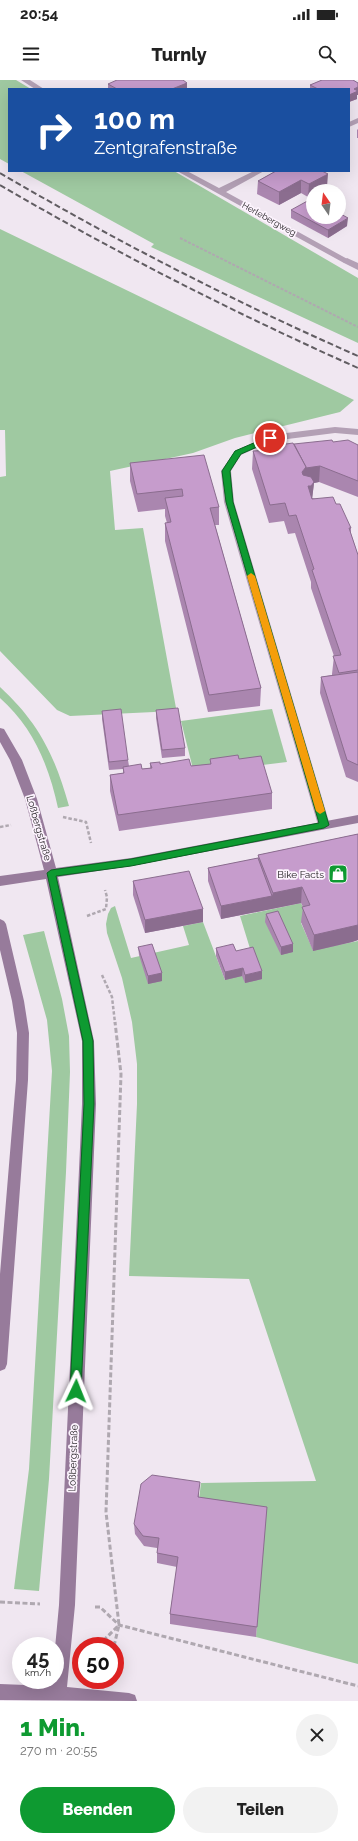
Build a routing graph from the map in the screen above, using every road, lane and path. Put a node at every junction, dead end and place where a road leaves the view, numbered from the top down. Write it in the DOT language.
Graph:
graph roads {
  1 [pos="25,80"];
  2 [pos="38,88"];
  3 [pos="183,172"];
  4 [pos="258,172"];
  5 [pos="219,192"];
  6 [pos="180,238"];
  7 [pos="358,267"];
  8 [pos="358,327"];
  9 [pos="358,432"];
  10 [pos="0,732"];
  11 [pos="61,816"];
  12 [pos="358,819"];
  13 [pos="324,825"];
  14 [pos="4,826"];
  15 [pos="0,827"];
  16 [pos="91,842"];
  17 [pos="51,873"];
  18 [pos="0,881"];
  19 [pos="107,897"];
  20 [pos="92,915"];
  21 [pos="0,924"];
  22 [pos="101,972"];
  23 [pos="0,1364"];
  24 [pos="100,1607"];
  25 [pos="119,1625"];
  26 [pos="107,1637"];
  27 [pos="116,1637"];
  28 [pos="358,1686"];
  29 [pos="0,1692"];
  30 [pos="58,1698"];
  31 [pos="129,1701"];
  1 -- 2 [label="street"];
  3 -- 5 [label="street, Herlebergweg"];
  4 -- 5 [label="street"];
  5 -- 7 [label="street, Herlebergweg"];
  6 -- 8 [label="path"];
  9 -- 13 [label="street"];
  10 -- 17 [label="main road, Loßbergstraße"];
  11 -- 16 [label="path"];
  12 -- 13 [label="main road"];
  13 -- 17 [label="main road"];
  14 -- 15 [label="path"];
  17 -- 18 [label="main road"];
  17 -- 30 [label="main road, Loßbergstraße"];
  19 -- 20 [label="path"];
  21 -- 23 [label="main road"];
  22 -- 25 [label="path"];
  24 -- 25 [label="path"];
  25 -- 26 [label="path"];
  25 -- 27 [label="path"];
  25 -- 28 [label="path"];
  29 -- 30 [label="main road"];
  30 -- 31 [label="main road"];
}
